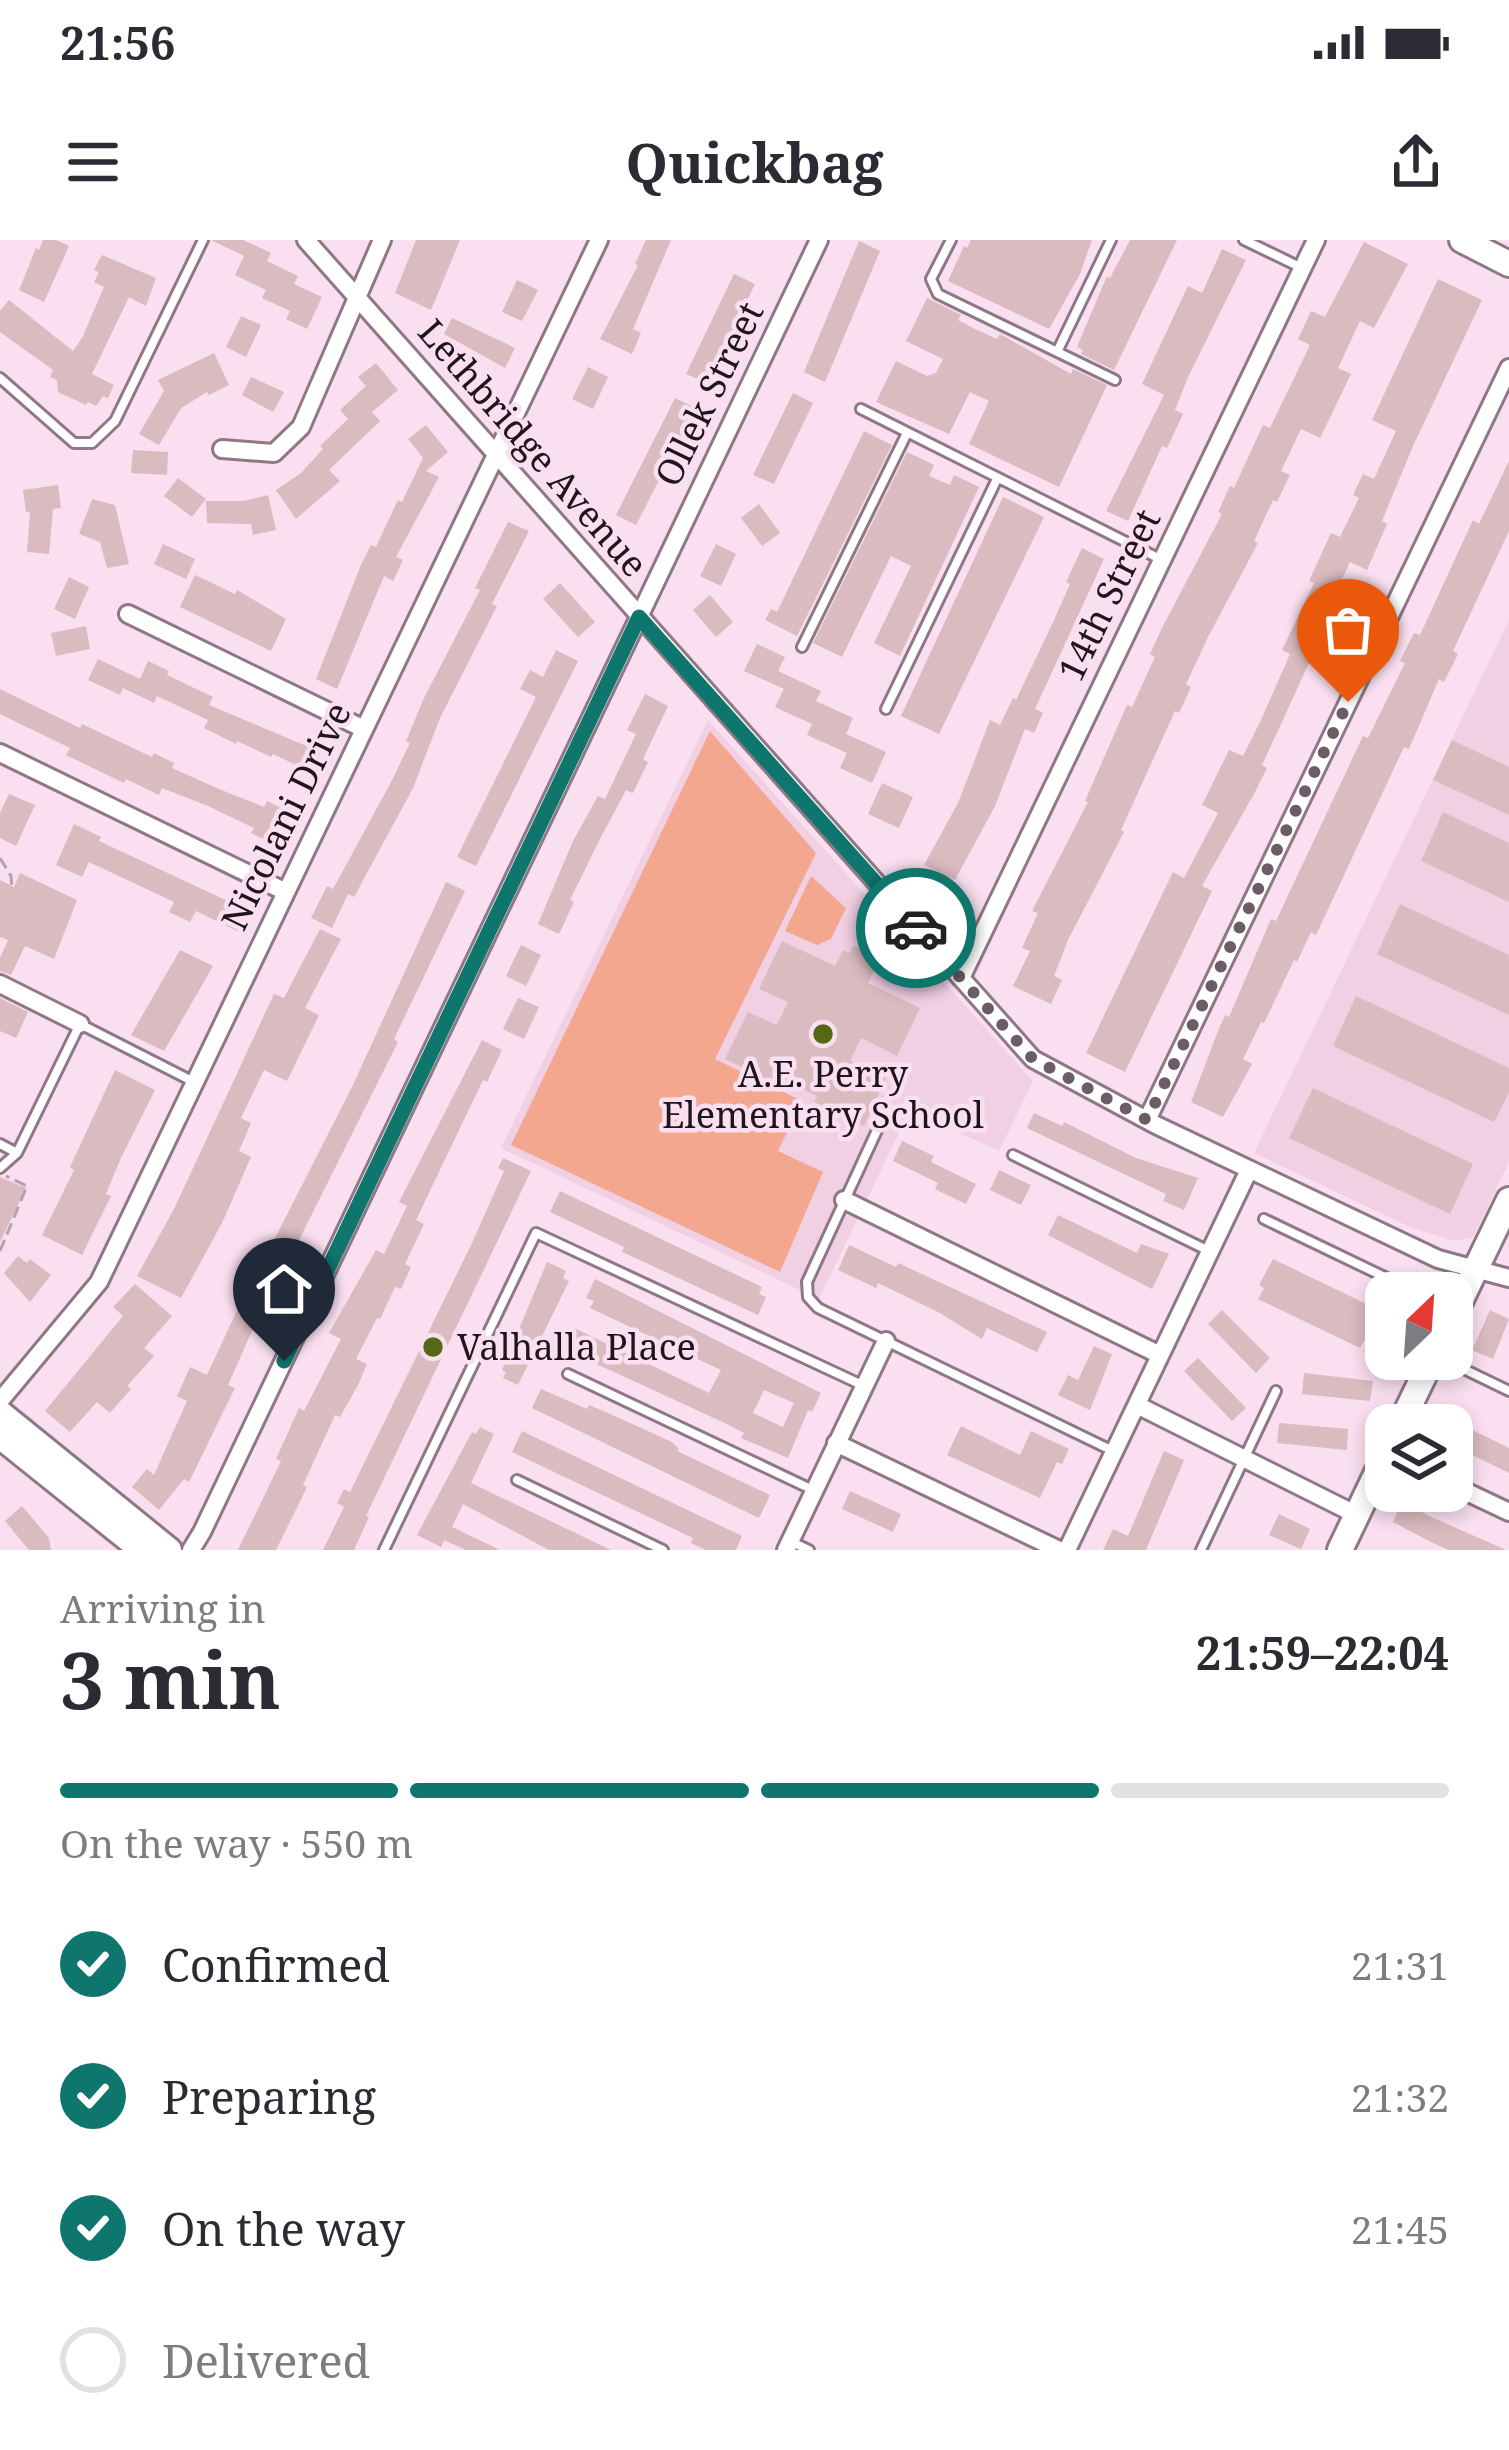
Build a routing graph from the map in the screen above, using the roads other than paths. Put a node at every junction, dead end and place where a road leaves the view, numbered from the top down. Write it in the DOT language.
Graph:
graph roads {
  1 [pos="203,240"];
  2 [pos="306,240"];
  3 [pos="382,240"];
  4 [pos="599,240"];
  5 [pos="819,240"];
  6 [pos="951,240"];
  7 [pos="1111,240"];
  8 [pos="1244,240"];
  9 [pos="1316,240"];
  10 [pos="1462,240"];
  11 [pos="1509,263"];
  12 [pos="1302,268"];
  13 [pos="356,296"];
  14 [pos="1057,352"];
  15 [pos="1509,368"];
  16 [pos="0,378"];
  17 [pos="1115,380"];
  18 [pos="861,409"];
  19 [pos="907,433"];
  20 [pos="222,449"];
  21 [pos="496,455"];
  22 [pos="997,479"];
  23 [pos="1162,560"];
  24 [pos="128,614"];
  25 [pos="639,617"];
  26 [pos="802,646"];
  27 [pos="886,709"];
  28 [pos="364,729"];
  29 [pos="0,753"];
  30 [pos="286,892"];
  31 [pos="961,978"];
  32 [pos="0,984"];
  33 [pos="80,1024"];
  34 [pos="195,1083"];
  35 [pos="885,1113"];
  36 [pos="1147,1120"];
  37 [pos="0,1144"];
  38 [pos="17,1153"];
  39 [pos="1013,1155"];
  40 [pos="0,1170"];
  41 [pos="1249,1170"];
  42 [pos="844,1200"];
  43 [pos="1509,1200"];
  44 [pos="1264,1219"];
  45 [pos="1210,1251"];
  46 [pos="1477,1268"];
  47 [pos="1374,1272"];
  48 [pos="1473,1276"];
  49 [pos="1509,1278"];
  50 [pos="886,1341"];
  51 [pos="1160,1355"];
  52 [pos="568,1374"];
  53 [pos="1473,1374"];
  54 [pos="864,1385"];
  55 [pos="1276,1390"];
  56 [pos="1509,1391"];
  57 [pos="0,1401"];
  58 [pos="1137,1405"];
  59 [pos="0,1413"];
  60 [pos="3,1436"];
  61 [pos="836,1443"];
  62 [pos="1114,1452"];
  63 [pos="1245,1459"];
  64 [pos="517,1480"];
  65 [pos="814,1491"];
  66 [pos="1473,1495"];
  67 [pos="1365,1498"];
  68 [pos="1509,1512"];
  69 [pos="1357,1515"];
  70 [pos="788,1546"];
  71 [pos="142,1550"];
  72 [pos="169,1550"];
  73 [pos="190,1550"];
  74 [pos="385,1550"];
  75 [pos="663,1550"];
  76 [pos="809,1550"];
  77 [pos="1063,1550"];
  78 [pos="1201,1550"];
  79 [pos="1340,1550"];
  1 -- 16 [label="lane"];
  2 -- 13 [label="street, Lethbridge Avenue"];
  3 -- 13 [label="street"];
  4 -- 21 [label="street, Nicolani Drive"];
  5 -- 25 [label="street, Ollek Street"];
  6 -- 14 [label="lane"];
  7 -- 14 [label="lane"];
  8 -- 12 [label="lane"];
  9 -- 12 [label="street, 14th Street"];
  10 -- 11 [label="main road"];
  12 -- 23 [label="street, 14th Street"];
  13 -- 20 [label="street"];
  13 -- 21 [label="street, Lethbridge Avenue"];
  14 -- 17 [label="lane"];
  15 -- 36 [label="street"];
  18 -- 19 [label="lane"];
  19 -- 22 [label="lane"];
  19 -- 26 [label="lane"];
  21 -- 25 [label="street, Lethbridge Avenue"];
  21 -- 28 [label="street, Nicolani Drive"];
  22 -- 23 [label="lane"];
  22 -- 27 [label="lane"];
  23 -- 31 [label="street, 14th Street"];
  24 -- 28 [label="street"];
  25 -- 31 [label="street, Lethbridge Avenue"];
  25 -- 73 [label="street, Ollek Street"];
  28 -- 30 [label="street, Nicolani Drive"];
  29 -- 30 [label="street"];
  30 -- 34 [label="street, Nicolani Drive"];
  31 -- 36 [label="street, Lethbridge Avenue"];
  32 -- 33 [label="street"];
  33 -- 34 [label="lane"];
  33 -- 38 [label="lane"];
  34 -- 57 [label="street, Nicolani Drive"];
  35 -- 42 [label="lane"];
  36 -- 41 [label="street, Lethbridge Avenue"];
  37 -- 38 [label="lane"];
  38 -- 40 [label="lane"];
  39 -- 45 [label="lane"];
  41 -- 45 [label="street"];
  41 -- 46 [label="street, Lethbridge Avenue"];
  42 -- 50 [label="lane"];
  42 -- 51 [label="street"];
  43 -- 46 [label="main road"];
  44 -- 47 [label="lane"];
  45 -- 51 [label="street"];
  46 -- 48 [label="main road"];
  46 -- 49 [label="street, Lethbridge Avenue"];
  50 -- 54 [label="street"];
  50 -- 62 [label="lane"];
  51 -- 58 [label="street"];
  52 -- 65 [label="lane"];
  53 -- 56 [label="lane"];
  54 -- 61 [label="street"];
  54 -- 74 [label="lane"];
  55 -- 63 [label="lane"];
  58 -- 62 [label="street"];
  58 -- 63 [label="street"];
  59 -- 72 [label="main road"];
  60 -- 71 [label="main road"];
  61 -- 65 [label="street"];
  61 -- 77 [label="street"];
  62 -- 77 [label="street"];
  63 -- 69 [label="street"];
  63 -- 78 [label="lane"];
  64 -- 75 [label="lane"];
  65 -- 70 [label="street"];
  66 -- 68 [label="street"];
  67 -- 69 [label="main road"];
  69 -- 79 [label="main road"];
  70 -- 76 [label="lane"];
}
